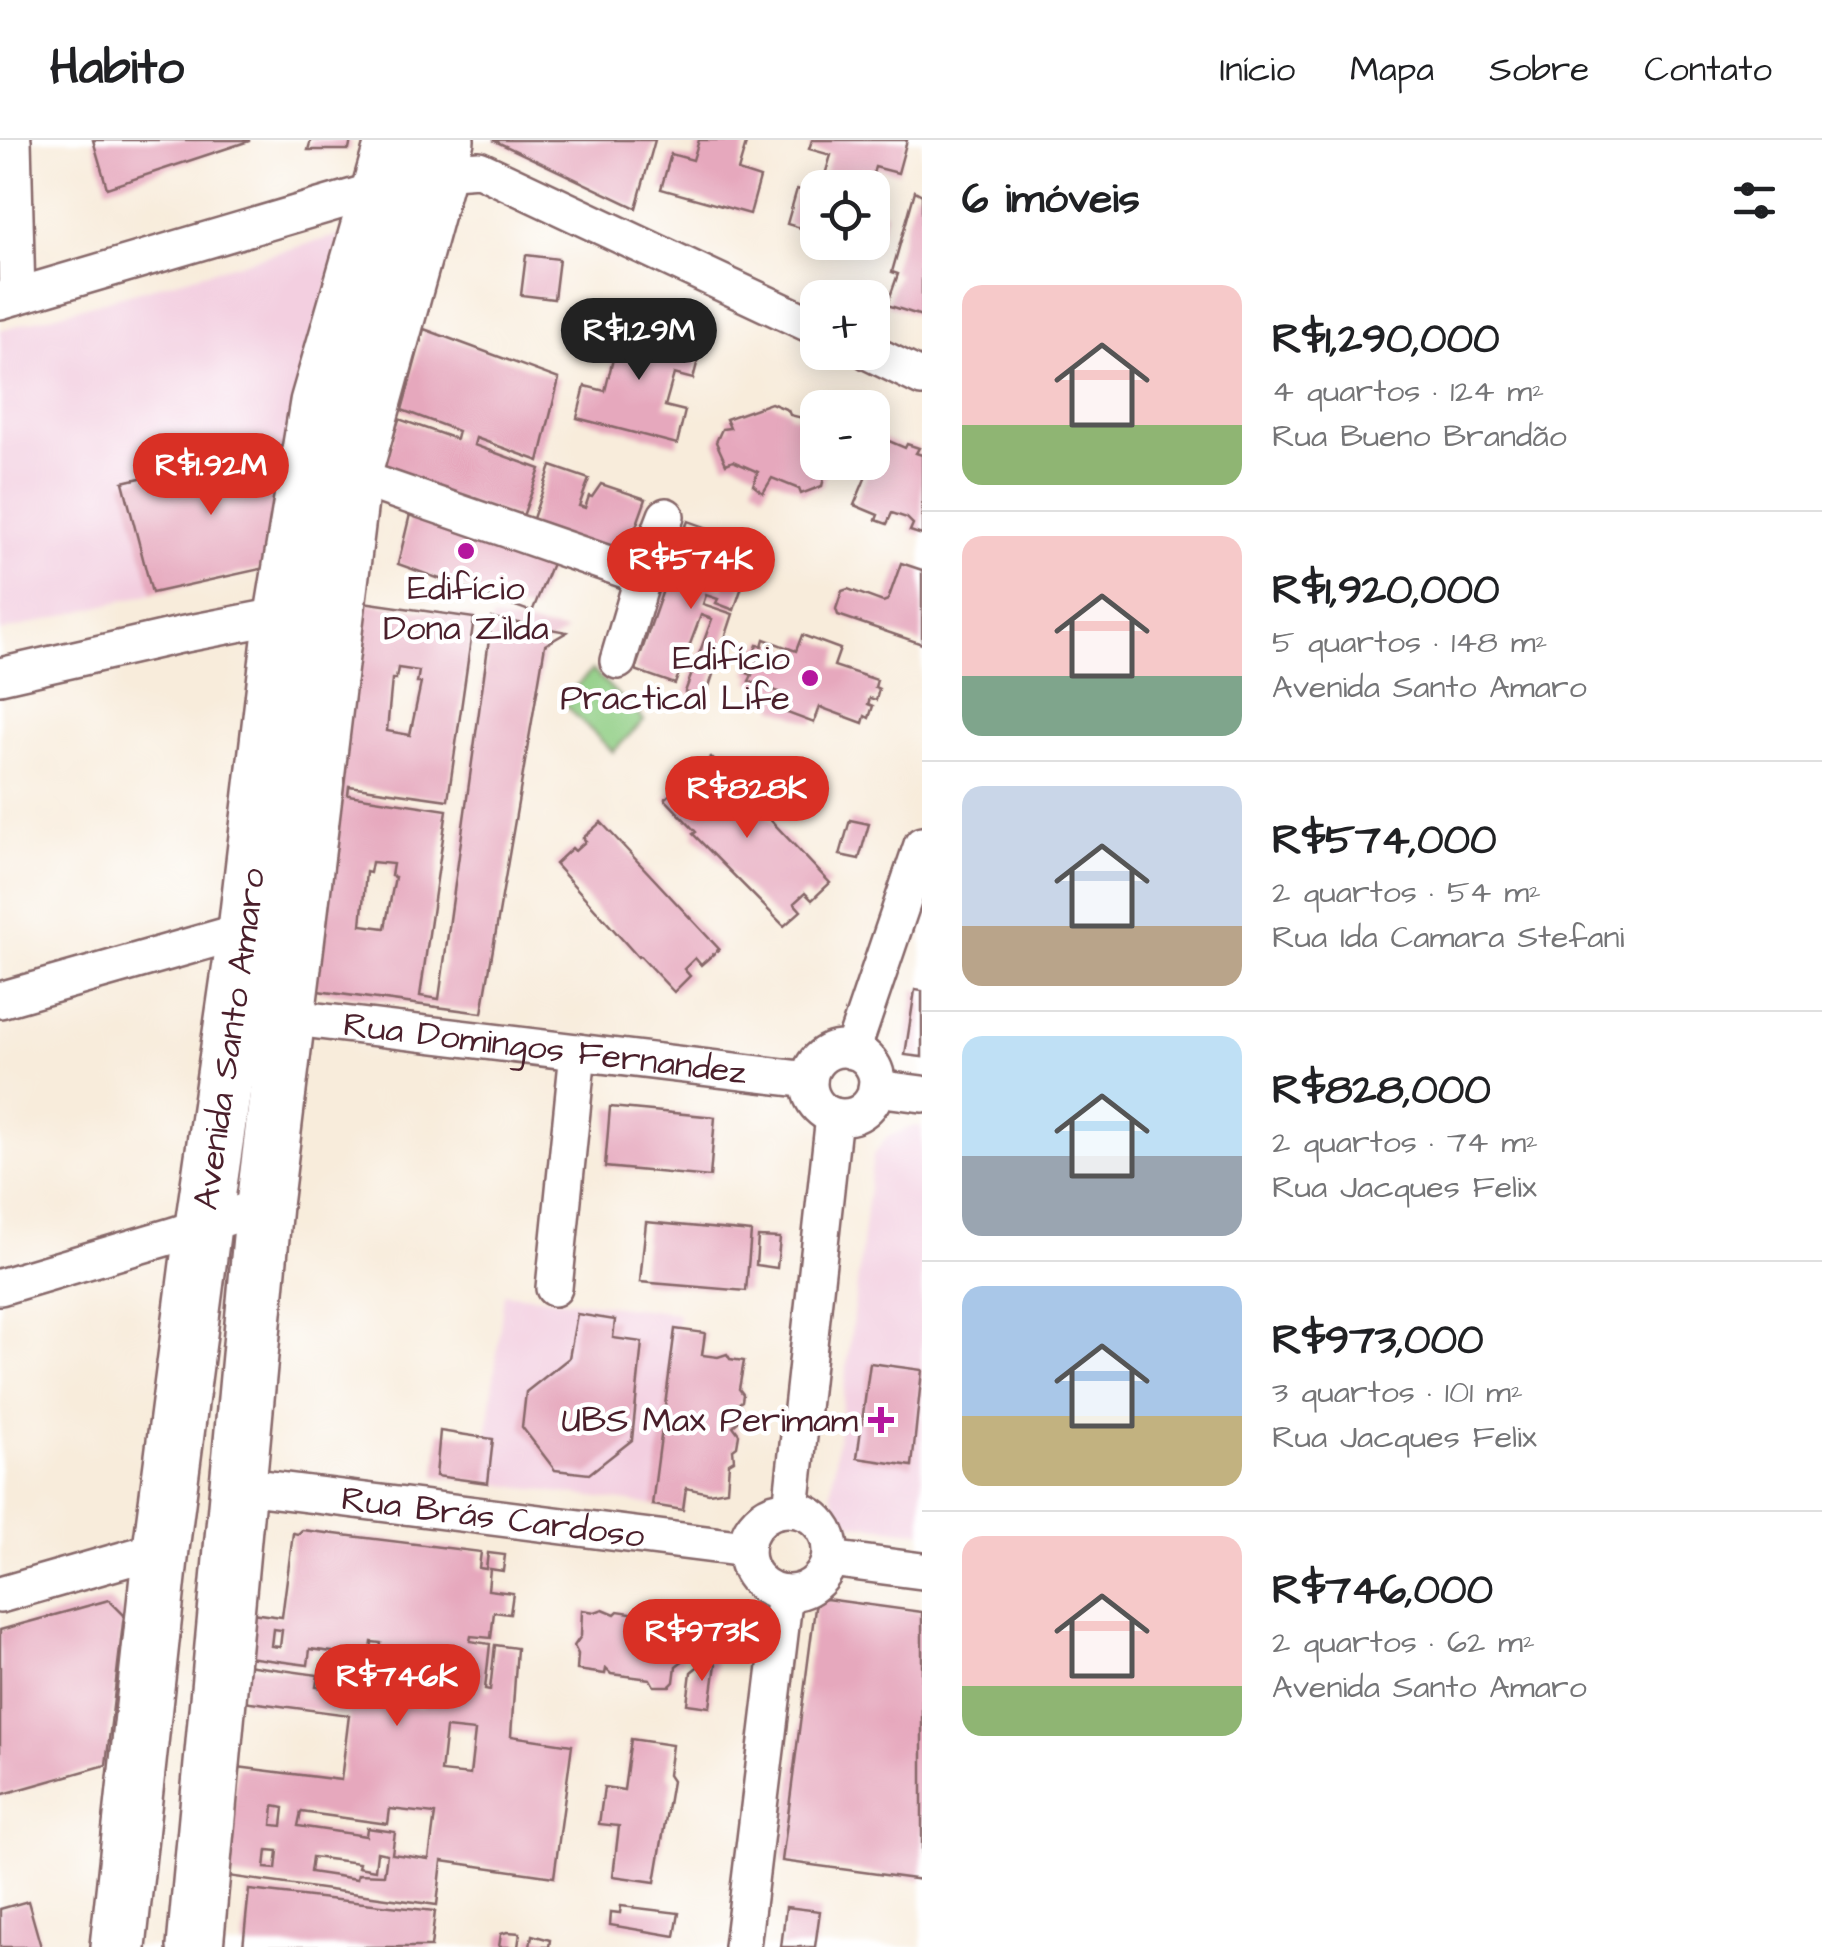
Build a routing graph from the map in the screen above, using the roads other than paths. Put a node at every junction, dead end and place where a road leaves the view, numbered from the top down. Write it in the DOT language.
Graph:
graph roads {
  1 [pos="14,140"];
  2 [pos="442,156"];
  3 [pos="386,165"];
  4 [pos="8,298"];
  5 [pos="800,320"];
  6 [pos="890,362"];
  7 [pos="922,378"];
  8 [pos="353,476"];
  9 [pos="666,516"];
  10 [pos="643,576"];
  11 [pos="284,615"];
  12 [pos="618,661"];
  13 [pos="0,676"];
  14 [pos="922,845"];
  15 [pos="246,930"];
  16 [pos="0,1000"];
  17 [pos="285,1017"];
  18 [pos="852,1050"];
  19 [pos="578,1052"];
  20 [pos="809,1080"];
  21 [pos="876,1088"];
  22 [pos="922,1094"];
  23 [pos="834,1116"];
  24 [pos="264,1205"];
  25 [pos="203,1226"];
  26 [pos="0,1287"];
  27 [pos="554,1288"];
  28 [pos="238,1485"];
  29 [pos="791,1509"];
  30 [pos="161,1549"];
  31 [pos="746,1549"];
  32 [pos="830,1559"];
  33 [pos="922,1570"];
  34 [pos="785,1593"];
  35 [pos="0,1596"];
  36 [pos="118,1947"];
  37 [pos="194,1947"];
  38 [pos="742,1947"];
  1 -- 4 [label="street"];
  2 -- 3 [label="street"];
  2 -- 5 [label="street"];
  2 -- 8 [label="main road, Avenida Santo Amaro"];
  3 -- 4 [label="street"];
  3 -- 11 [label="main road, Avenida Santo Amaro"];
  6 -- 7 [label="street"];
  8 -- 10 [label="street"];
  8 -- 17 [label="main road, Avenida Santo Amaro"];
  9 -- 10 [label="street"];
  10 -- 12 [label="street"];
  11 -- 13 [label="street"];
  11 -- 15 [label="main road, Avenida Santo Amaro"];
  14 -- 18 [label="street"];
  15 -- 16 [label="street"];
  15 -- 25 [label="main road, Avenida Santo Amaro"];
  17 -- 19 [label="street, Rua Domingos Fernandez"];
  17 -- 24 [label="main road, Avenida Santo Amaro"];
  18 -- 20 [label="street"];
  18 -- 21 [label="street"];
  19 -- 20 [label="street, Rua Domingos Fernandez"];
  19 -- 27 [label="street"];
  20 -- 23 [label="street"];
  21 -- 22 [label="street"];
  21 -- 23 [label="street"];
  23 -- 29 [label="street"];
  24 -- 25 [label="street"];
  24 -- 28 [label="main road, Avenida Santo Amaro"];
  25 -- 26 [label="street"];
  25 -- 30 [label="main road, Avenida Santo Amaro"];
  28 -- 31 [label="street, Rua Brás Cardoso"];
  28 -- 37 [label="main road, Avenida Santo Amaro"];
  29 -- 31 [label="street"];
  29 -- 32 [label="street"];
  30 -- 35 [label="street"];
  30 -- 36 [label="main road, Avenida Santo Amaro"];
  31 -- 34 [label="street"];
  32 -- 33 [label="street"];
  32 -- 34 [label="street"];
  34 -- 38 [label="street"];
}
